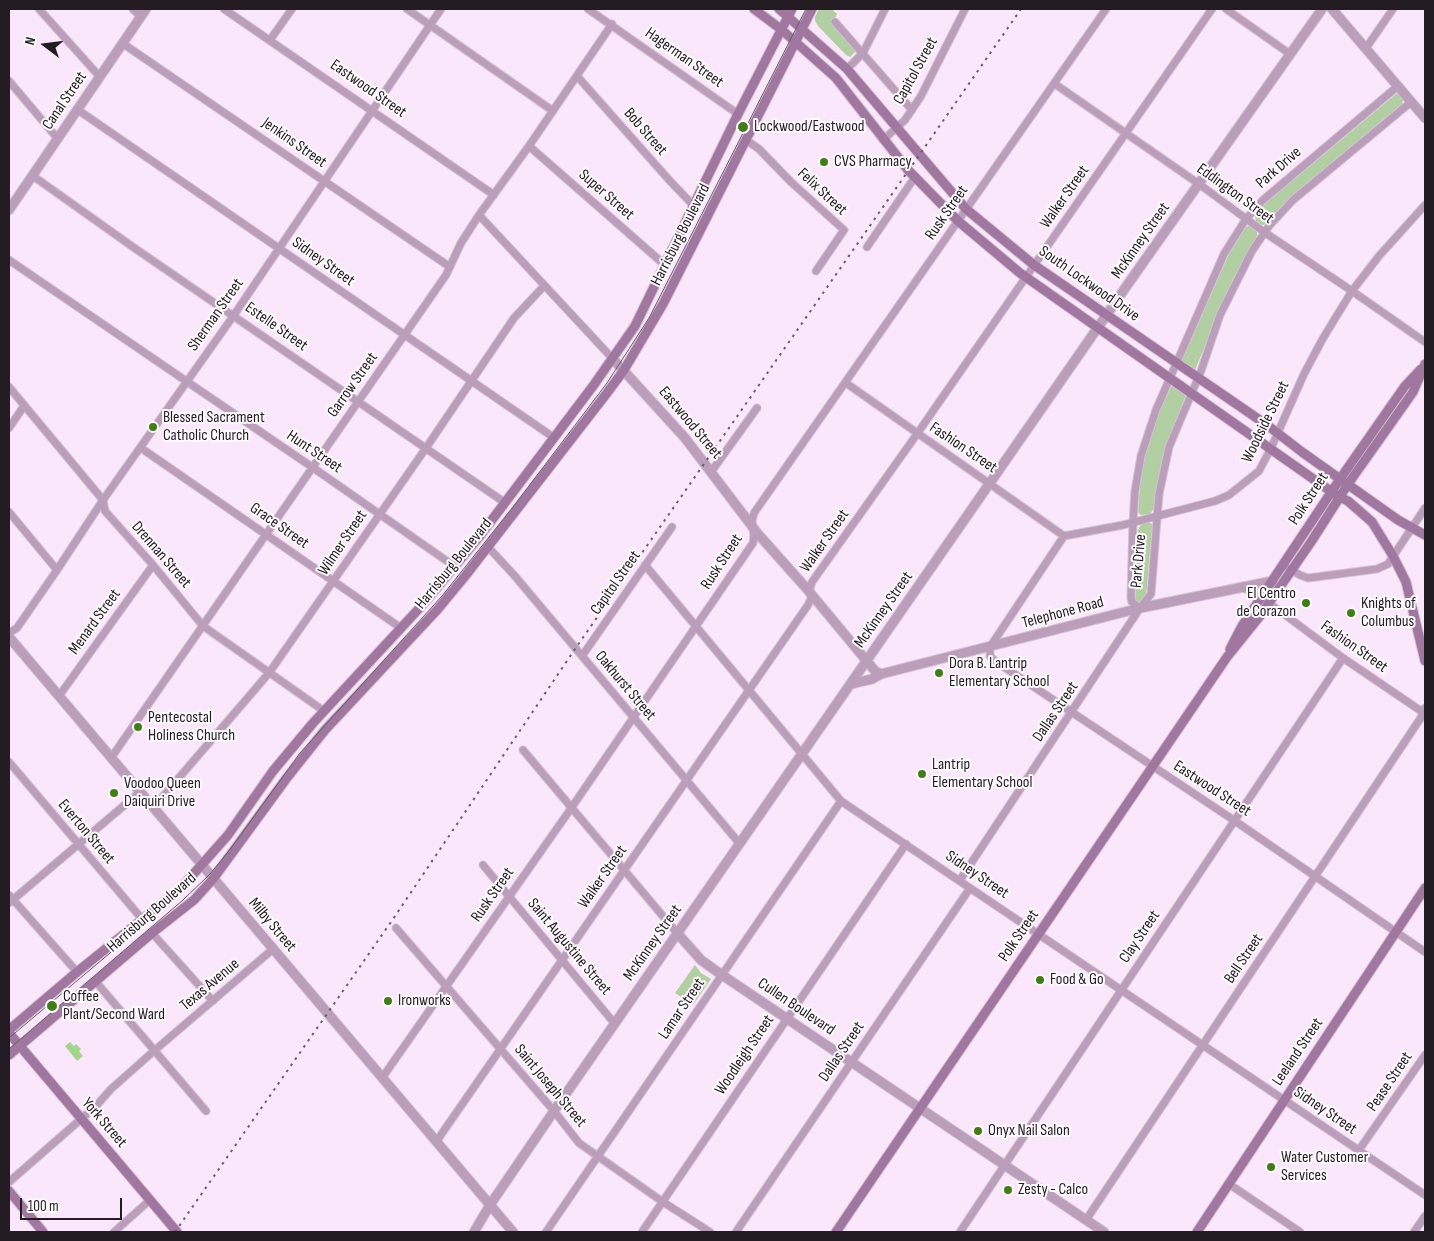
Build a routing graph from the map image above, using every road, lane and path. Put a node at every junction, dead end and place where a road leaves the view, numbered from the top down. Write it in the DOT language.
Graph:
graph roads {
  1 [pos="39,9"];
  2 [pos="133,9"];
  3 [pos="146,9"];
  4 [pos="224,9"];
  5 [pos="292,9"];
  6 [pos="407,9"];
  7 [pos="441,9"];
  8 [pos="588,9"];
  9 [pos="754,9"];
  10 [pos="779,9"];
  11 [pos="812,9"];
  12 [pos="885,9"];
  13 [pos="965,9"];
  14 [pos="1106,9"];
  15 [pos="1212,9"];
  16 [pos="1226,9"];
  17 [pos="1322,9"];
  18 [pos="1332,9"];
  19 [pos="1393,9"];
  20 [pos="790,12"];
  21 [pos="141,17"];
  22 [pos="835,22"];
  23 [pos="430,24"];
  24 [pos="612,24"];
  25 [pos="803,29"];
  26 [pos="782,30"];
  27 [pos="270,40"];
  28 [pos="796,42"];
  29 [pos="122,43"];
  30 [pos="1366,48"];
  31 [pos="863,52"];
  32 [pos="1290,54"];
  33 [pos="848,69"];
  34 [pos="577,76"];
  35 [pos="100,77"];
  36 [pos="9,81"];
  37 [pos="1055,84"];
  38 [pos="1398,86"];
  39 [pos="1411,102"];
  40 [pos="78,110"];
  41 [pos="912,110"];
  42 [pos="372,111"];
  43 [pos="553,111"];
  44 [pos="738,114"];
  45 [pos="1425,118"];
  46 [pos="897,128"];
  47 [pos="1127,133"];
  48 [pos="58,139"];
  49 [pos="746,140"];
  50 [pos="883,140"];
  51 [pos="529,146"];
  52 [pos="33,176"];
  53 [pos="916,177"];
  54 [pos="325,181"];
  55 [pos="1199,184"];
  56 [pos="494,195"];
  57 [pos="10,204"];
  58 [pos="1425,204"];
  59 [pos="694,206"];
  60 [pos="966,209"];
  61 [pos="479,215"];
  62 [pos="1246,219"];
  63 [pos="958,221"];
  64 [pos="1264,232"];
  65 [pos="867,247"];
  66 [pos="279,248"];
  67 [pos="9,260"];
  68 [pos="1034,265"];
  69 [pos="666,266"];
  70 [pos="450,267"];
  71 [pos="816,271"];
  72 [pos="1025,277"];
  73 [pos="544,286"];
  74 [pos="1352,290"];
  75 [pos="234,315"];
  76 [pos="1107,315"];
  77 [pos="1098,327"];
  78 [pos="405,334"];
  79 [pos="1425,342"];
  80 [pos="613,358"];
  81 [pos="1176,363"];
  82 [pos="1425,364"];
  83 [pos="624,370"];
  84 [pos="1198,377"];
  85 [pos="1170,378"];
  86 [pos="471,380"];
  87 [pos="187,382"];
  88 [pos="846,383"];
  89 [pos="9,387"];
  90 [pos="1192,393"];
  91 [pos="358,401"];
  92 [pos="24,406"];
  93 [pos="757,408"];
  94 [pos="9,428"];
  95 [pos="917,434"];
  96 [pos="1277,434"];
  97 [pos="553,437"];
  98 [pos="141,448"];
  99 [pos="426,448"];
  100 [pos="1271,448"];
  101 [pos="312,467"];
  102 [pos="711,472"];
  103 [pos="1340,478"];
  104 [pos="990,484"];
  105 [pos="1348,484"];
  106 [pos="1336,494"];
  107 [pos="103,500"];
  108 [pos="504,502"];
  109 [pos="1425,508"];
  110 [pos="9,512"];
  111 [pos="379,514"];
  112 [pos="1157,516"];
  113 [pos="1133,522"];
  114 [pos="672,526"];
  115 [pos="752,527"];
  116 [pos="1411,528"];
  117 [pos="266,534"];
  118 [pos="1425,535"];
  119 [pos="1064,536"];
  120 [pos="488,547"];
  121 [pos="1393,556"];
  122 [pos="153,565"];
  123 [pos="645,565"];
  124 [pos="1283,565"];
  125 [pos="454,566"];
  126 [pos="57,570"];
  127 [pos="1292,571"];
  128 [pos="334,581"];
  129 [pos="1272,581"];
  130 [pos="1242,587"];
  131 [pos="810,594"];
  132 [pos="1261,597"];
  133 [pos="1269,603"];
  134 [pos="1140,608"];
  135 [pos="696,625"];
  136 [pos="203,626"];
  137 [pos="401,628"];
  138 [pos="9,632"];
  139 [pos="9,637"];
  140 [pos="990,647"];
  141 [pos="582,656"];
  142 [pos="1227,656"];
  143 [pos="1344,658"];
  144 [pos="867,661"];
  145 [pos="1425,662"];
  146 [pos="269,673"];
  147 [pos="881,674"];
  148 [pos="851,684"];
  149 [pos="749,689"];
  150 [pos="59,696"];
  151 [pos="324,711"];
  152 [pos="1425,711"];
  153 [pos="1072,713"];
  154 [pos="633,716"];
  155 [pos="523,750"];
  156 [pos="803,754"];
  157 [pos="111,758"];
  158 [pos="9,762"];
  159 [pos="1151,767"];
  160 [pos="687,779"];
  161 [pos="140,792"];
  162 [pos="841,801"];
  163 [pos="572,807"];
  164 [pos="153,808"];
  165 [pos="1235,821"];
  166 [pos="78,844"];
  167 [pos="740,844"];
  168 [pos="906,844"];
  169 [pos="483,865"];
  170 [pos="202,866"];
  171 [pos="625,869"];
  172 [pos="1315,877"];
  173 [pos="214,879"];
  174 [pos="960,880"];
  175 [pos="970,888"];
  176 [pos="1425,888"];
  177 [pos="510,896"];
  178 [pos="10,900"];
  179 [pos="142,919"];
  180 [pos="396,928"];
  181 [pos="1396,932"];
  182 [pos="152,933"];
  183 [pos="678,934"];
  184 [pos="1039,934"];
  185 [pos="273,949"];
  186 [pos="1425,952"];
  187 [pos="562,960"];
  188 [pos="77,972"];
  189 [pos="722,975"];
  190 [pos="96,982"];
  191 [pos="446,987"];
  192 [pos="1122,990"];
  193 [pos="213,1001"];
  194 [pos="786,1018"];
  195 [pos="615,1024"];
  196 [pos="9,1032"];
  197 [pos="1202,1045"];
  198 [pos="20,1046"];
  199 [pos="501,1049"];
  200 [pos="154,1050"];
  201 [pos="9,1054"];
  202 [pos="1425,1055"];
  203 [pos="851,1063"];
  204 [pos="382,1078"];
  205 [pos="1284,1100"];
  206 [pos="920,1109"];
  207 [pos="206,1111"];
  208 [pos="554,1111"];
  209 [pos="81,1119"];
  210 [pos="436,1142"];
  211 [pos="1360,1150"];
  212 [pos="598,1156"];
  213 [pos="1004,1165"];
  214 [pos="9,1182"];
  215 [pos="1228,1184"];
  216 [pos="9,1191"];
  217 [pos="1425,1195"];
  218 [pos="150,1200"];
  219 [pos="663,1202"];
  220 [pos="490,1205"];
  221 [pos="1425,1216"];
  222 [pos="1086,1220"];
  223 [pos="43,1232"];
  224 [pos="114,1232"];
  225 [pos="177,1232"];
  226 [pos="474,1232"];
  227 [pos="512,1232"];
  228 [pos="546,1232"];
  229 [pos="642,1232"];
  230 [pos="710,1232"];
  231 [pos="736,1232"];
  232 [pos="836,1232"];
  233 [pos="960,1232"];
  234 [pos="1104,1232"];
  235 [pos="1197,1232"];
  236 [pos="1300,1232"];
  237 [pos="1414,1232"];
  1 -- 35 [label="street"];
  2 -- 21 [label="street"];
  3 -- 21 [label="street, Canal Street"];
  4 -- 27 [label="street, Eastwood Street"];
  5 -- 27 [label="street"];
  6 -- 23 [label="street"];
  7 -- 23 [label="street, Sherman Street"];
  8 -- 24 [label="street, Hagerman Street"];
  9 -- 26 [label="main road, South Lockwood Drive"];
  10 -- 20 [label="main road, South Lockwood Drive"];
  11 -- 25 [label="main road, Harrisburg Boulevard"];
  12 -- 31 [label="street"];
  13 -- 41 [label="street, Capitol Street"];
  14 -- 37 [label="street, Rusk Street"];
  15 -- 47 [label="street, Walker Street"];
  16 -- 32 [label="street"];
  17 -- 32 [label="street, McKinney Street"];
  18 -- 30 [label="street"];
  19 -- 30 [label="street"];
  20 -- 25 [label="main road, South Lockwood Drive"];
  20 -- 26 [label="main road, Harrisburg Boulevard"];
  21 -- 29 [label="street, Canal Street"];
  22 -- 31 [label="street"];
  23 -- 42 [label="street, Sherman Street"];
  23 -- 43 [label="street"];
  24 -- 34 [label="street, Garrow Street"];
  24 -- 44 [label="street, Hagerman Street"];
  25 -- 28 [label="main road, Harrisburg Boulevard"];
  25 -- 33 [label="main road, South Lockwood Drive"];
  26 -- 28 [label="main road, South Lockwood Drive"];
  26 -- 44 [label="main road, Harrisburg Boulevard"];
  27 -- 42 [label="street, Eastwood Street"];
  28 -- 49 [label="main road, Harrisburg Boulevard"];
  28 -- 50 [label="main road, South Lockwood Drive"];
  29 -- 35 [label="street, Canal Street"];
  29 -- 54 [label="street, Jenkins Street"];
  30 -- 38 [label="street"];
  31 -- 33 [label="street"];
  31 -- 41 [label="street"];
  32 -- 55 [label="street, McKinney Street"];
  33 -- 46 [label="main road, South Lockwood Drive"];
  34 -- 43 [label="street, Garrow Street"];
  34 -- 59 [label="street, Bob Street"];
  35 -- 40 [label="street, Canal Street"];
  36 -- 48 [label="street"];
  37 -- 47 [label="street, Eddington Street"];
  37 -- 60 [label="street, Rusk Street"];
  38 -- 39 [label="street"];
  38 -- 62 [label="street, Park Drive"];
  39 -- 45 [label="street"];
  39 -- 64 [label="street, Park Drive"];
  40 -- 48 [label="street, Canal Street"];
  40 -- 66 [label="street, Sidney Street"];
  41 -- 46 [label="street, Capitol Street"];
  42 -- 54 [label="street, Sherman Street"];
  42 -- 56 [label="street, Eastwood Street"];
  43 -- 51 [label="street, Garrow Street"];
  44 -- 59 [label="main road, Harrisburg Boulevard"];
  46 -- 50 [label="street, Capitol Street"];
  46 -- 60 [label="main road, South Lockwood Drive"];
  47 -- 55 [label="street, Eddington Street"];
  47 -- 68 [label="street, Walker Street"];
  48 -- 52 [label="street, Canal Street"];
  49 -- 71 [label="street, Felix Street"];
  49 -- 83 [label="main road, Harrisburg Boulevard"];
  50 -- 53 [label="main road, South Lockwood Drive"];
  51 -- 56 [label="street, Garrow Street"];
  51 -- 69 [label="street, Super Street"];
  52 -- 57 [label="street, Canal Street"];
  52 -- 75 [label="street, Estelle Street"];
  53 -- 63 [label="main road, South Lockwood Drive"];
  53 -- 65 [label="street"];
  54 -- 66 [label="street, Sherman Street"];
  54 -- 70 [label="street, Jenkins Street"];
  55 -- 62 [label="street, Eddington Street"];
  55 -- 76 [label="street, McKinney Street"];
  56 -- 61 [label="street, Garrow Street"];
  58 -- 74 [label="street, Woodside Street"];
  59 -- 69 [label="main road, Harrisburg Boulevard"];
  60 -- 63 [label="street, Rusk Street"];
  60 -- 68 [label="main road, South Lockwood Drive"];
  61 -- 70 [label="street, Garrow Street"];
  61 -- 73 [label="street, Eastwood Street"];
  62 -- 64 [label="street, Eddington Street"];
  62 -- 81 [label="street, Park Drive"];
  63 -- 72 [label="main road, South Lockwood Drive"];
  63 -- 88 [label="street, Rusk Street"];
  64 -- 74 [label="street, Eddington Street"];
  64 -- 84 [label="street, Park Drive"];
  66 -- 75 [label="street, Sherman Street"];
  66 -- 78 [label="street, Sidney Street"];
  67 -- 87 [label="street, Hunt Street"];
  68 -- 72 [label="street, Walker Street"];
  68 -- 76 [label="main road, South Lockwood Drive"];
  69 -- 80 [label="main road, Harrisburg Boulevard"];
  70 -- 78 [label="street, Garrow Street"];
  72 -- 77 [label="main road, South Lockwood Drive"];
  72 -- 95 [label="street, Walker Street"];
  73 -- 80 [label="street, Eastwood Street"];
  73 -- 86 [label="street, Wilmer Street"];
  74 -- 79 [label="street, Eddington Street"];
  74 -- 96 [label="street, Woodside Street"];
  75 -- 87 [label="street, Sherman Street"];
  75 -- 91 [label="street, Estelle Street"];
  76 -- 77 [label="street, McKinney Street"];
  76 -- 81 [label="main road, South Lockwood Drive"];
  77 -- 85 [label="main road, South Lockwood Drive"];
  77 -- 104 [label="street, McKinney Street"];
  78 -- 86 [label="street, Sidney Street"];
  78 -- 91 [label="street, Garrow Street"];
  80 -- 83 [label="street, Eastwood Street"];
  80 -- 97 [label="main road, Harrisburg Boulevard"];
  81 -- 84 [label="main road, South Lockwood Drive"];
  81 -- 85 [label="street, Park Drive"];
  82 -- 103 [label="main road, Polk Street"];
  82 -- 105 [label="main road, Polk Street"];
  83 -- 102 [label="street, Eastwood Street"];
  83 -- 120 [label="main road, Harrisburg Boulevard"];
  84 -- 90 [label="street, Park Drive"];
  84 -- 96 [label="main road, South Lockwood Drive"];
  85 -- 90 [label="main road, South Lockwood Drive"];
  85 -- 113 [label="street, Park Drive"];
  86 -- 97 [label="street, Sidney Street"];
  86 -- 99 [label="street, Wilmer Street"];
  87 -- 98 [label="street, Sherman Street"];
  87 -- 101 [label="street, Hunt Street"];
  88 -- 95 [label="street, Fashion Street"];
  88 -- 115 [label="street, Rusk Street"];
  89 -- 92 [label="street, Drennan Street"];
  90 -- 100 [label="main road, South Lockwood Drive"];
  90 -- 112 [label="street, Park Drive"];
  91 -- 99 [label="street, Estelle Street"];
  91 -- 101 [label="street, Garrow Street"];
  92 -- 94 [label="street"];
  92 -- 107 [label="street, Drennan Street"];
  93 -- 102 [label="street"];
  95 -- 104 [label="street, Fashion Street"];
  95 -- 131 [label="street, Walker Street"];
  96 -- 100 [label="street, Woodside Street"];
  96 -- 103 [label="main road, South Lockwood Drive"];
  97 -- 108 [label="main road, Harrisburg Boulevard"];
  98 -- 107 [label="street, Sherman Street"];
  98 -- 117 [label="street, Grace Street"];
  99 -- 108 [label="street, Estelle Street"];
  99 -- 111 [label="street, Wilmer Street"];
  100 -- 106 [label="main road, South Lockwood Drive"];
  100 -- 112 [label="street, Woodside Street"];
  101 -- 111 [label="street, Hunt Street"];
  101 -- 117 [label="street, Garrow Street"];
  102 -- 115 [label="street, Eastwood Street"];
  103 -- 105 [label="main road, South Lockwood Drive"];
  103 -- 106 [label="main road, Polk Street"];
  104 -- 119 [label="street, Fashion Street"];
  104 -- 144 [label="street, McKinney Street"];
  105 -- 106 [label="main road, Polk Street"];
  105 -- 116 [label="main road, South Lockwood Drive"];
  106 -- 121 [label="main road, South Lockwood Drive"];
  106 -- 124 [label="main road, Polk Street"];
  106 -- 127 [label="main road, Polk Street"];
  107 -- 122 [label="street, Drennan Street"];
  107 -- 126 [label="street, Sherman Street"];
  108 -- 125 [label="main road, Harrisburg Boulevard"];
  109 -- 116 [label="street"];
  110 -- 126 [label="street"];
  111 -- 125 [label="street, Hunt Street"];
  111 -- 128 [label="street, Wilmer Street"];
  112 -- 113 [label="street, Woodside Street"];
  112 -- 134 [label="street, Park Drive"];
  113 -- 119 [label="street, Woodside Street"];
  113 -- 134 [label="street, Park Drive"];
  114 -- 123 [label="street, Capitol Street"];
  115 -- 131 [label="street, Eastwood Street"];
  115 -- 135 [label="street, Rusk Street"];
  116 -- 118 [label="main road, South Lockwood Drive"];
  116 -- 121 [label="street"];
  117 -- 128 [label="street, Grace Street"];
  117 -- 136 [label="street, Garrow Street"];
  119 -- 140 [label="street"];
  120 -- 141 [label="street, Oakhurst Street"];
  120 -- 173 [label="main road, Harrisburg Boulevard"];
  121 -- 127 [label="street"];
  121 -- 145 [label="main road, South Lockwood Drive"];
  122 -- 136 [label="street, Drennan Street"];
  122 -- 150 [label="street, Menard Street"];
  123 -- 135 [label="street, Sidney Street"];
  123 -- 141 [label="street, Capitol Street"];
  124 -- 127 [label="street"];
  124 -- 129 [label="main road, Polk Street"];
  125 -- 137 [label="main road, Harrisburg Boulevard"];
  126 -- 138 [label="street, Sherman Street"];
  127 -- 133 [label="main road, Polk Street"];
  128 -- 137 [label="street, Grace Street"];
  128 -- 146 [label="street, Wilmer Street"];
  129 -- 130 [label="street, Telephone Road"];
  129 -- 132 [label="main road, Polk Street"];
  130 -- 132 [label="street"];
  130 -- 134 [label="street, Telephone Road"];
  131 -- 144 [label="street, Eastwood Street"];
  131 -- 149 [label="street, Walker Street"];
  132 -- 133 [label="street"];
  132 -- 142 [label="main road, Polk Street"];
  133 -- 142 [label="main road, Polk Street"];
  133 -- 143 [label="street, Fashion Street"];
  134 -- 140 [label="street, Telephone Road"];
  134 -- 153 [label="street, Dallas Street"];
  135 -- 149 [label="street, Sidney Street"];
  135 -- 154 [label="street, Rusk Street"];
  136 -- 146 [label="street, Drennan Street"];
  136 -- 157 [label="street, Garrow Street"];
  137 -- 151 [label="main road, Harrisburg Boulevard"];
  139 -- 150 [label="street, Milby Street"];
  140 -- 147 [label="street, Telephone Road"];
  140 -- 153 [label="street, Eastwood Street"];
  141 -- 154 [label="street, Oakhurst Street"];
  142 -- 159 [label="main road, Polk Street"];
  143 -- 152 [label="street, Fashion Street"];
  143 -- 165 [label="street, Clay Street"];
  144 -- 147 [label="street"];
  144 -- 148 [label="street, McKinney Street"];
  146 -- 151 [label="street, Drennan Street"];
  146 -- 164 [label="street, Wilmer Street"];
  147 -- 148 [label="street, Telephone Road"];
  148 -- 156 [label="street, McKinney Street"];
  149 -- 156 [label="street, Sidney Street"];
  149 -- 160 [label="street, Walker Street"];
  150 -- 157 [label="street, Milby Street"];
  151 -- 170 [label="main road, Harrisburg Boulevard"];
  152 -- 172 [label="street, Bell Street"];
  153 -- 159 [label="street, Eastwood Street"];
  153 -- 174 [label="street, Dallas Street"];
  154 -- 160 [label="street, Oakhurst Street"];
  154 -- 163 [label="street, Rusk Street"];
  155 -- 163 [label="street, Cullen Boulevard"];
  156 -- 162 [label="street, Sidney Street"];
  156 -- 167 [label="street, McKinney Street"];
  157 -- 161 [label="street, Milby Street"];
  158 -- 166 [label="street, Everton Street"];
  159 -- 165 [label="street, Eastwood Street"];
  159 -- 184 [label="main road, Polk Street"];
  160 -- 167 [label="street, Oakhurst Street"];
  160 -- 171 [label="street, Walker Street"];
  161 -- 164 [label="street, Milby Street"];
  161 -- 166 [label="street"];
  162 -- 168 [label="street, Sidney Street"];
  162 -- 189 [label="street, Lamar Street"];
  163 -- 171 [label="street, Cullen Boulevard"];
  163 -- 177 [label="street, Rusk Street"];
  164 -- 170 [label="street, Milby Street"];
  165 -- 172 [label="street, Eastwood Street"];
  165 -- 192 [label="street, Clay Street"];
  166 -- 178 [label="street"];
  166 -- 179 [label="street, Everton Street"];
  167 -- 183 [label="street, McKinney Street"];
  168 -- 174 [label="street, Sidney Street"];
  168 -- 194 [label="street, Woodleigh Street"];
  169 -- 177 [label="street, Saint Augustine Street"];
  170 -- 173 [label="street, Milby Street"];
  170 -- 179 [label="main road, Harrisburg Boulevard"];
  171 -- 183 [label="street, Cullen Boulevard"];
  171 -- 187 [label="street, Walker Street"];
  172 -- 181 [label="street, Eastwood Street"];
  172 -- 197 [label="street, Bell Street"];
  173 -- 182 [label="main road, Harrisburg Boulevard"];
  173 -- 185 [label="street, Milby Street"];
  174 -- 175 [label="street, Sidney Street"];
  175 -- 184 [label="street, Sidney Street"];
  175 -- 203 [label="street, Dallas Street"];
  176 -- 181 [label="main road, Leeland Street"];
  177 -- 187 [label="street, Saint Augustine Street"];
  177 -- 191 [label="street, Rusk Street"];
  178 -- 188 [label="street"];
  179 -- 188 [label="main road, Harrisburg Boulevard"];
  180 -- 191 [label="street, Saint Joseph Street"];
  181 -- 186 [label="street, Eastwood Street"];
  181 -- 205 [label="main road, Leeland Street"];
  182 -- 190 [label="main road, Harrisburg Boulevard"];
  182 -- 193 [label="street"];
  183 -- 189 [label="street, Cullen Boulevard"];
  183 -- 195 [label="street, McKinney Street"];
  184 -- 192 [label="street, Sidney Street"];
  184 -- 206 [label="main road, Polk Street"];
  185 -- 193 [label="street, Texas Avenue"];
  185 -- 204 [label="street, Milby Street"];
  187 -- 195 [label="street, Saint Augustine Street"];
  187 -- 199 [label="street, Walker Street"];
  188 -- 196 [label="main road, Harrisburg Boulevard"];
  189 -- 194 [label="street, Cullen Boulevard"];
  189 -- 212 [label="street, Lamar Street"];
  190 -- 198 [label="main road, Harrisburg Boulevard"];
  190 -- 200 [label="street"];
  191 -- 199 [label="street, Saint Joseph Street"];
  191 -- 204 [label="street, Rusk Street"];
  192 -- 197 [label="street, Sidney Street"];
  192 -- 213 [label="street, Clay Street"];
  193 -- 200 [label="street, Texas Avenue"];
  194 -- 203 [label="street, Cullen Boulevard"];
  194 -- 219 [label="street, Woodleigh Street"];
  195 -- 208 [label="street, McKinney Street"];
  196 -- 198 [label="main road, York Street"];
  197 -- 205 [label="street, Sidney Street"];
  197 -- 222 [label="street, Bell Street"];
  198 -- 201 [label="main road, Harrisburg Boulevard"];
  198 -- 209 [label="main road, York Street"];
  199 -- 208 [label="street, Saint Joseph Street"];
  199 -- 210 [label="street, Walker Street"];
  200 -- 207 [label="street"];
  200 -- 209 [label="street, Texas Avenue"];
  202 -- 211 [label="street, Pease Street"];
  203 -- 206 [label="street, Cullen Boulevard"];
  203 -- 231 [label="street, Dallas Street"];
  204 -- 210 [label="street, Milby Street"];
  205 -- 211 [label="street, Sidney Street"];
  205 -- 215 [label="main road, Leeland Street"];
  206 -- 213 [label="street, Cullen Boulevard"];
  206 -- 232 [label="main road, Polk Street"];
  208 -- 212 [label="street, Saint Joseph Street"];
  208 -- 220 [label="street, McKinney Street"];
  209 -- 214 [label="street, Texas Avenue"];
  209 -- 218 [label="main road, York Street"];
  210 -- 220 [label="street, Milby Street"];
  211 -- 217 [label="street, Sidney Street"];
  212 -- 219 [label="street, Saint Joseph Street"];
  212 -- 228 [label="street, Lamar Street"];
  213 -- 222 [label="street, Cullen Boulevard"];
  213 -- 233 [label="street, Clay Street"];
  215 -- 235 [label="main road, Leeland Street"];
  215 -- 236 [label="street"];
  216 -- 223 [label="main road"];
  218 -- 224 [label="street"];
  218 -- 225 [label="main road, York Street"];
  219 -- 229 [label="street, Woodleigh Street"];
  219 -- 230 [label="street, Saint Joseph Street"];
  220 -- 226 [label="street, McKinney Street"];
  220 -- 227 [label="street, Milby Street"];
  221 -- 237 [label="street"];
  222 -- 234 [label="street, Cullen Boulevard"];
}
